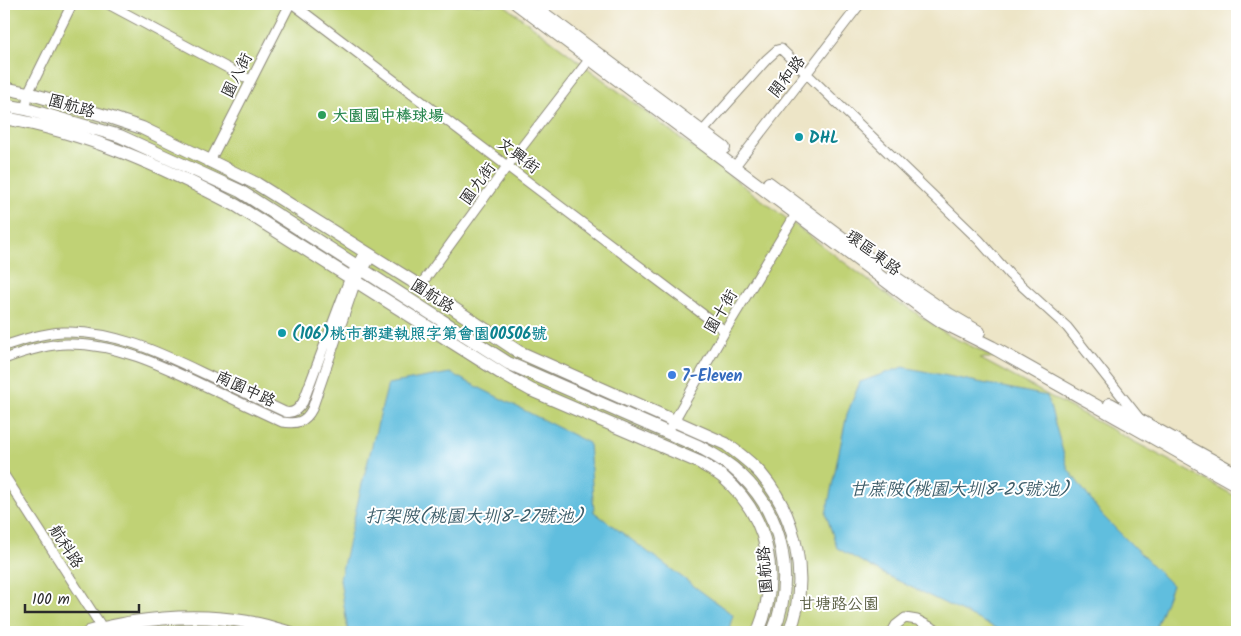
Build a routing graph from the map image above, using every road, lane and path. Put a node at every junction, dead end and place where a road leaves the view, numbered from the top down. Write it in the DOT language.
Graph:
graph roads {
  1 [pos="72,4"];
  2 [pos="108,4"];
  3 [pos="292,4"];
  4 [pos="517,4"];
  5 [pos="531,4"];
  6 [pos="860,4"];
  7 [pos="593,55"];
  8 [pos="807,73"];
  9 [pos="250,80"];
  10 [pos="4,88"];
  11 [pos="28,93"];
  12 [pos="4,106"];
  13 [pos="26,109"];
  14 [pos="4,118"];
  15 [pos="702,132"];
  16 [pos="210,160"];
  17 [pos="737,163"];
  18 [pos="508,166"];
  19 [pos="798,210"];
  20 [pos="368,254"];
  21 [pos="360,267"];
  22 [pos="353,279"];
  23 [pos="420,286"];
  24 [pos="725,330"];
  25 [pos="4,346"];
  26 [pos="4,359"];
  27 [pos="1142,422"];
  28 [pos="671,427"];
  29 [pos="1237,474"];
  30 [pos="4,475"];
  31 [pos="1237,485"];
  32 [pos="104,630"];
  33 [pos="89,632"];
  34 [pos="180,632"];
  35 [pos="205,632"];
  36 [pos="289,632"];
  37 [pos="758,632"];
  38 [pos="773,632"];
  39 [pos="789,632"];
  40 [pos="892,632"];
  41 [pos="940,632"];
  1 -- 11 [label="street"];
  2 -- 9 [label="street"];
  3 -- 9 [label="street, 園八街"];
  3 -- 18 [label="street, 文興街"];
  4 -- 7 [label="street, 環區東路"];
  5 -- 7 [label="street, 環區東路"];
  6 -- 8 [label="street, 開和路"];
  7 -- 15 [label="street, 環區東路"];
  7 -- 17 [label="street, 環區東路"];
  7 -- 18 [label="street, 園九街"];
  8 -- 15 [label="street"];
  8 -- 17 [label="street, 開和路"];
  8 -- 27 [label="street"];
  9 -- 16 [label="street, 園八街"];
  10 -- 11 [label="street"];
  11 -- 13 [label="street"];
  11 -- 16 [label="street"];
  12 -- 13 [label="street, 園航路"];
  13 -- 21 [label="street, 園航路"];
  14 -- 22 [label="street"];
  15 -- 17 [label="street, 環區東路"];
  16 -- 20 [label="street"];
  17 -- 19 [label="street, 環區東路"];
  18 -- 23 [label="street, 園九街"];
  18 -- 24 [label="street, 文興街"];
  19 -- 24 [label="street, 園十街"];
  19 -- 27 [label="street, 環區東路"];
  19 -- 31 [label="street, 環區東路"];
  20 -- 21 [label="street, 南園中路"];
  20 -- 23 [label="street"];
  21 -- 22 [label="street, 南園中路"];
  21 -- 28 [label="street, 園航路"];
  22 -- 25 [label="street, 南園中路"];
  22 -- 26 [label="street, 南園中路"];
  22 -- 37 [label="street"];
  23 -- 28 [label="street"];
  24 -- 28 [label="street, 園十街"];
  27 -- 29 [label="street, 環區東路"];
  28 -- 38 [label="street, 園航路"];
  28 -- 39 [label="street"];
  30 -- 32 [label="street, 航科路"];
  32 -- 33 [label="street"];
  32 -- 36 [label="street"];
  34 -- 35 [label="street"];
  40 -- 41 [label="street"];
}
